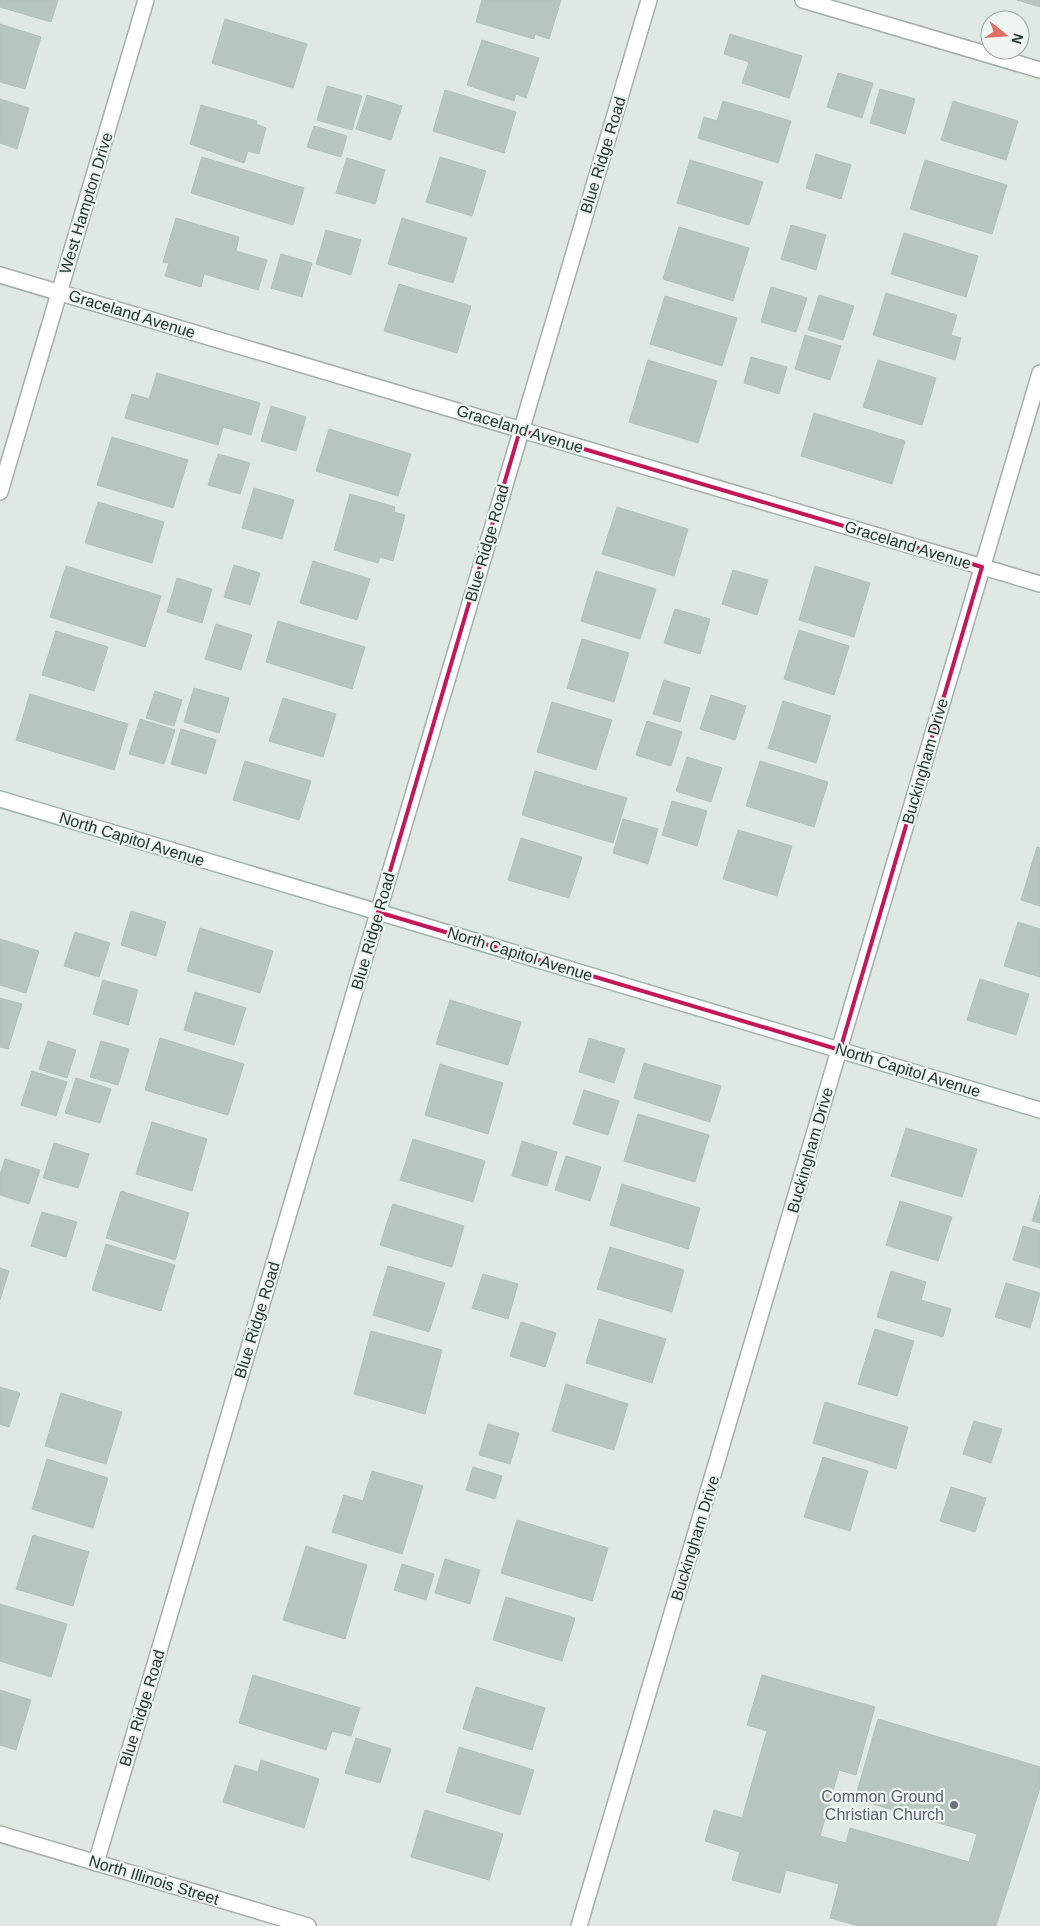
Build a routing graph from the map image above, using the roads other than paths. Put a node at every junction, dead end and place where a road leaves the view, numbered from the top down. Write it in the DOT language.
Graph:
graph roads {
  1 [pos="146,0"];
  2 [pos="649,0"];
  3 [pos="803,0"];
  4 [pos="1040,70"];
  5 [pos="0,275"];
  6 [pos="59,292"];
  7 [pos="1040,373"];
  8 [pos="520,430"];
  9 [pos="0,492"];
  10 [pos="982,567"];
  11 [pos="1040,584"];
  12 [pos="0,800"];
  13 [pos="378,912"];
  14 [pos="840,1050"];
  15 [pos="1040,1110"];
  16 [pos="0,1834"];
  17 [pos="96,1862"];
  18 [pos="308,1926"];
  19 [pos="579,1926"];
  1 -- 6 [label="street, West Hampton Drive"];
  2 -- 8 [label="street, Blue Ridge Road"];
  3 -- 4 [label="street"];
  5 -- 6 [label="street, Graceland Avenue"];
  6 -- 8 [label="street, Graceland Avenue"];
  6 -- 9 [label="street, West Hampton Drive"];
  7 -- 10 [label="street, Buckingham Drive"];
  8 -- 10 [label="street, Graceland Avenue"];
  8 -- 13 [label="street, Blue Ridge Road"];
  10 -- 11 [label="street, Graceland Avenue"];
  10 -- 14 [label="street, Buckingham Drive"];
  12 -- 13 [label="street, North Capitol Avenue"];
  13 -- 14 [label="street, North Capitol Avenue"];
  13 -- 17 [label="street, Blue Ridge Road"];
  14 -- 15 [label="street, North Capitol Avenue"];
  14 -- 19 [label="street, Buckingham Drive"];
  16 -- 17 [label="street, North Illinois Street"];
  17 -- 18 [label="street, North Illinois Street"];
}
